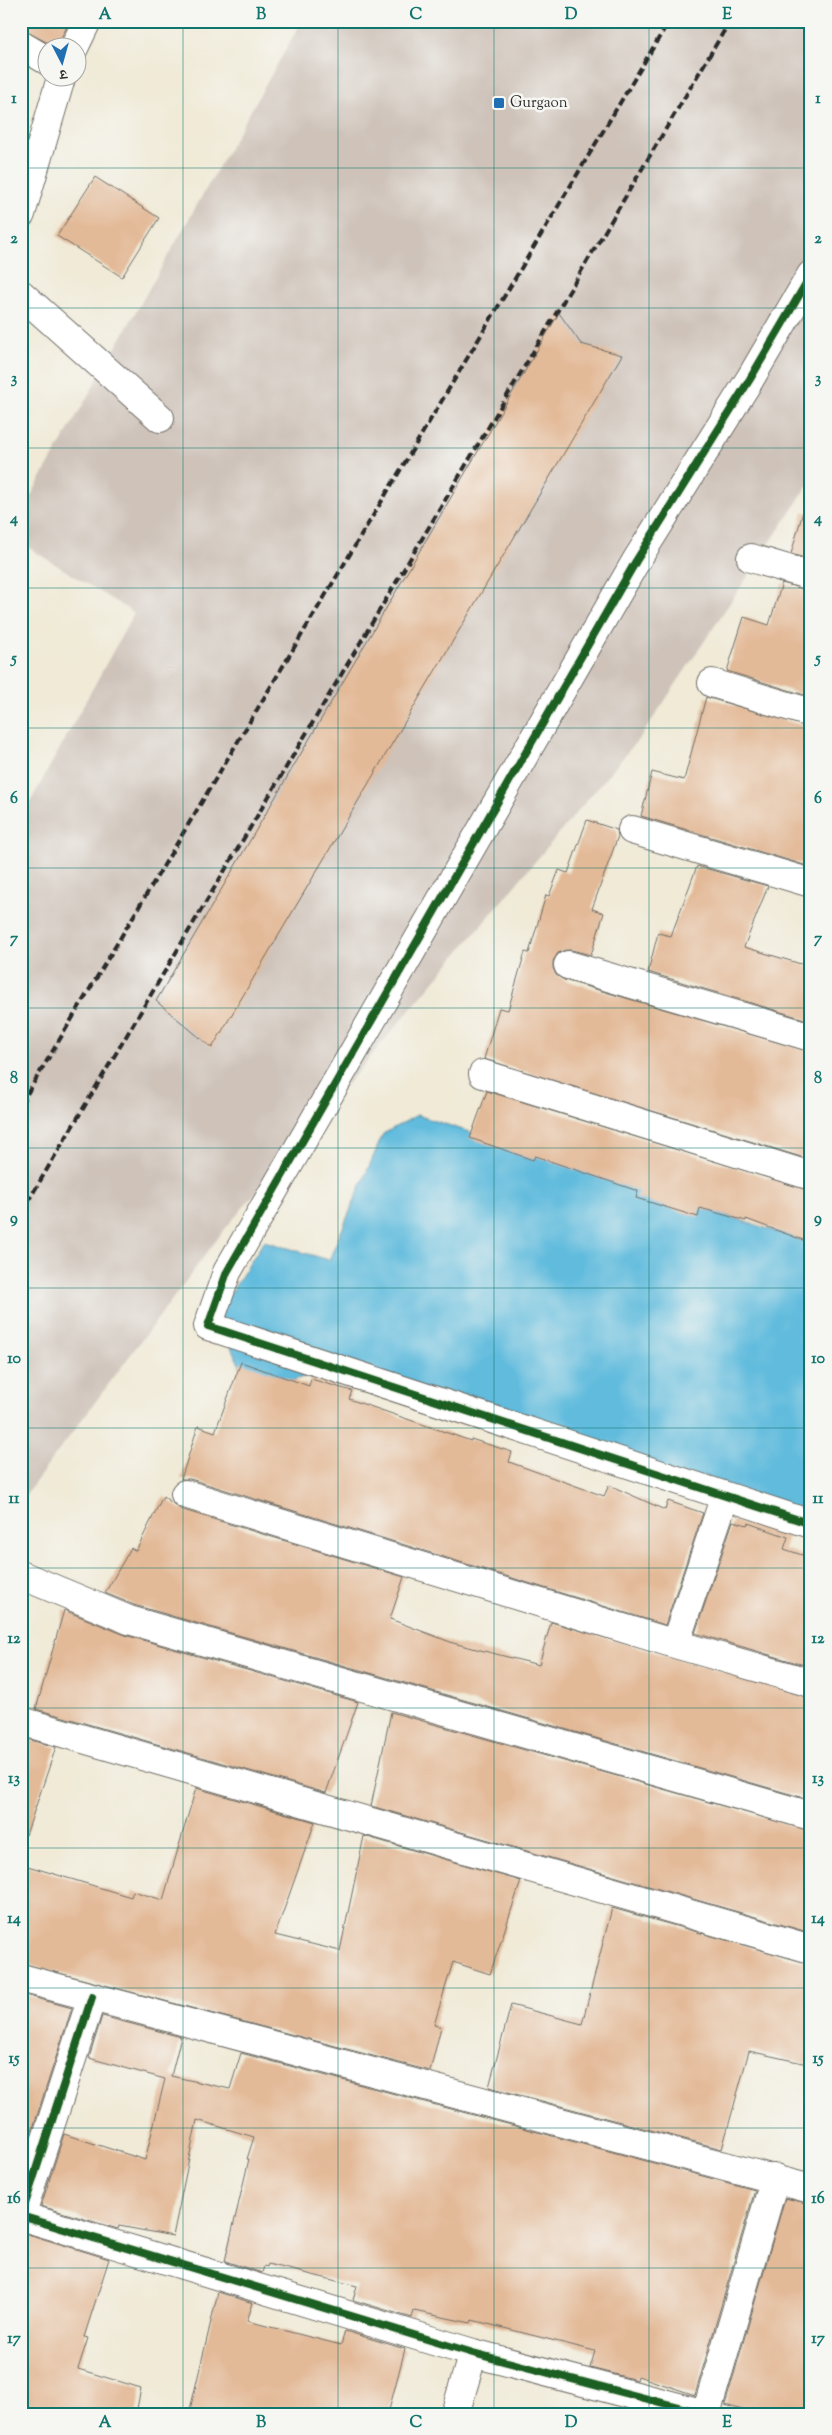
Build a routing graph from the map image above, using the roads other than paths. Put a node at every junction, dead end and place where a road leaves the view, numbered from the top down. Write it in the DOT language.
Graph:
graph roads {
  1 [pos="87,21"];
  2 [pos="79,38"];
  3 [pos="21,45"];
  4 [pos="38,55"];
  5 [pos="58,88"];
  6 [pos="22,208"];
  7 [pos="811,275"];
  8 [pos="21,294"];
  9 [pos="160,418"];
  10 [pos="751,558"];
  11 [pos="811,576"];
  12 [pos="712,683"];
  13 [pos="811,713"];
  14 [pos="632,830"];
  15 [pos="811,883"];
  16 [pos="568,966"];
  17 [pos="811,1037"];
  18 [pos="483,1074"];
  19 [pos="811,1176"];
  20 [pos="184,1494"];
  21 [pos="725,1496"];
  22 [pos="811,1524"];
  23 [pos="21,1575"];
  24 [pos="675,1644"];
  25 [pos="811,1683"];
  26 [pos="21,1721"];
  27 [pos="811,1816"];
  28 [pos="811,1949"];
  29 [pos="21,1978"];
  30 [pos="92,1997"];
  31 [pos="774,2178"];
  32 [pos="811,2190"];
  33 [pos="473,2353"];
  34 [pos="455,2414"];
  35 [pos="705,2414"];
  1 -- 2 [label="street"];
  3 -- 4 [label="street"];
  5 -- 6 [label="street"];
  7 -- 21 [label="street"];
  8 -- 9 [label="street"];
  10 -- 11 [label="street"];
  12 -- 13 [label="street"];
  14 -- 15 [label="street"];
  16 -- 17 [label="street"];
  18 -- 19 [label="street"];
  20 -- 24 [label="street"];
  21 -- 22 [label="street"];
  21 -- 24 [label="street"];
  23 -- 27 [label="street"];
  24 -- 25 [label="street"];
  26 -- 28 [label="street"];
  29 -- 30 [label="street"];
  30 -- 31 [label="street"];
  30 -- 33 [label="street"];
  31 -- 32 [label="street"];
  31 -- 35 [label="street"];
  33 -- 34 [label="street"];
  33 -- 35 [label="street"];
}
